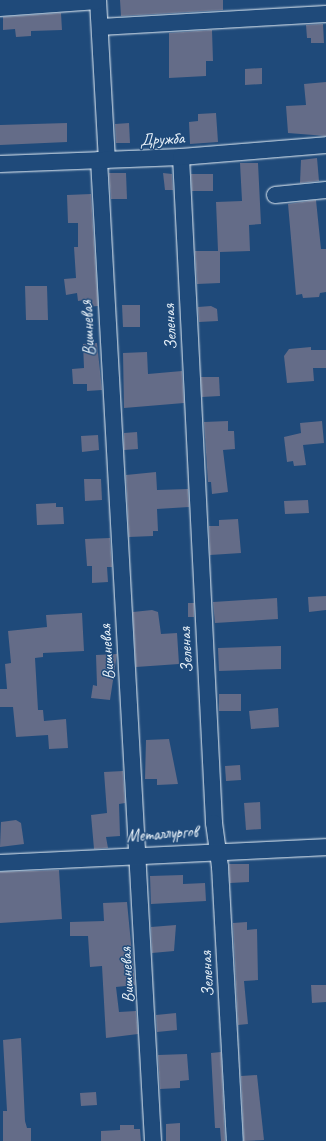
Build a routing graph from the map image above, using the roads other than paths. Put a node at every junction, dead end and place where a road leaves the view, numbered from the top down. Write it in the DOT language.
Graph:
graph roads {
  1 [pos="98,0"];
  2 [pos="0,8"];
  3 [pos="326,14"];
  4 [pos="100,27"];
  5 [pos="326,145"];
  6 [pos="181,157"];
  7 [pos="103,160"];
  8 [pos="0,164"];
  9 [pos="326,190"];
  10 [pos="275,195"];
  11 [pos="326,847"];
  12 [pos="218,849"];
  13 [pos="140,856"];
  14 [pos="0,863"];
  15 [pos="154,1141"];
  16 [pos="236,1141"];
  1 -- 2 [label="street, Вишневая"];
  1 -- 4 [label="street, Вишневая"];
  3 -- 4 [label="street"];
  4 -- 7 [label="street, Вишневая"];
  5 -- 6 [label="street, Дружба"];
  6 -- 7 [label="street, Дружба"];
  6 -- 12 [label="street, Зеленая"];
  7 -- 8 [label="street, Дружба"];
  7 -- 13 [label="street, Вишневая"];
  9 -- 10 [label="street"];
  11 -- 12 [label="street, Металлургов"];
  12 -- 13 [label="street, Металлургов"];
  12 -- 16 [label="street, Зеленая"];
  13 -- 14 [label="street, Металлургов"];
  13 -- 15 [label="street, Вишневая"];
}
